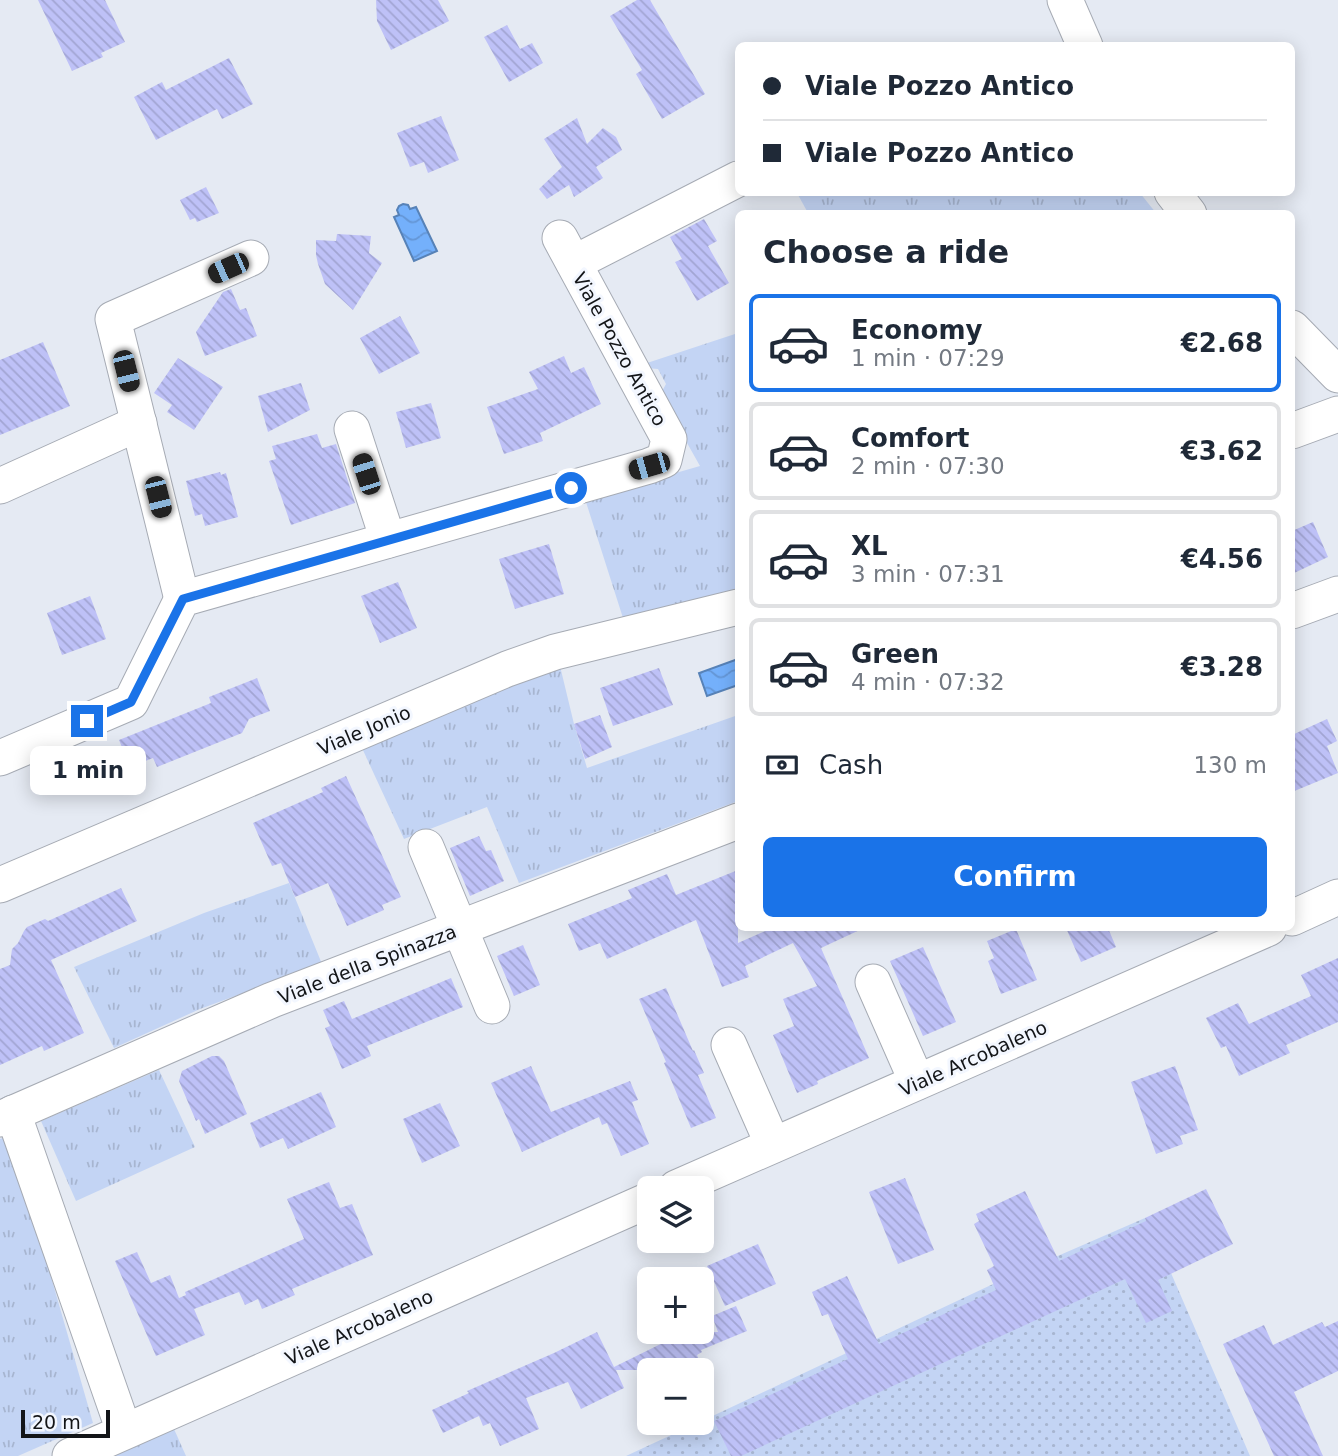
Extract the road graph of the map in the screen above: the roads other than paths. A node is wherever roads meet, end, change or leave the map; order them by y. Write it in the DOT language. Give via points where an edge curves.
graph roads {
  1 [pos="1065,0"];
  2 [pos="1083,42"];
  3 [pos="735,180"];
  4 [pos="1175,196"];
  5 [pos="1186,210"];
  6 [pos="251,257"];
  7 [pos="1295,331"];
  8 [pos="1338,375"];
  9 [pos="1338,414"];
  10 [pos="139,423"];
  11 [pos="352,429"];
  12 [pos="1295,429"];
  13 [pos="0,486"];
  14 [pos="388,540"];
  15 [pos="1338,594"];
  16 [pos="183,599"];
  17 [pos="735,608"];
  18 [pos="1295,610"];
  19 [pos="0,758"];
  20 [pos="735,822"];
  21 [pos="426,847"];
  22 [pos="0,885"];
  23 [pos="1338,897"];
  24 [pos="1295,917"];
  25 [pos="459,928"];
  26 [pos="1262,931"];
  27 [pos="873,982"];
  28 [pos="492,1006"];
  29 [pos="729,1045"];
  30 [pos="917,1082"];
  31 [pos="7,1116"];
  32 [pos="774,1145"];
  33 [pos="703,1176"];
  34 [pos="637,1205"];
  35 [pos="124,1431"];
  36 [pos="69,1456"];
  1 -- 2 [label="street"];
  3 -- 14 [label="street, Viale Pozzo Antico" via="567,251 669,439 664,460"];
  4 -- 5 [label="street"];
  6 -- 10 [label="street" via="113,319"];
  7 -- 8 [label="street"];
  9 -- 12 [label="street"];
  10 -- 13 [label="street"];
  10 -- 16 [label="street"];
  11 -- 14 [label="street"];
  14 -- 16 [label="street, Viale Pozzo Antico"];
  15 -- 18 [label="street"];
  16 -- 19 [label="street" via="131,702"];
  17 -- 22 [label="street, Viale Jonio" via="555,652 507,669"];
  20 -- 25 [label="street, Viale della Spinazza"];
  21 -- 25 [label="street"];
  23 -- 24 [label="street"];
  25 -- 28 [label="street"];
  25 -- 31 [label="street, Viale della Spinazza" via="272,1000"];
  26 -- 30 [label="street, Viale Arcobaleno"];
  27 -- 30 [label="street"];
  29 -- 32 [label="street"];
  30 -- 32 [label="street, Viale Arcobaleno"];
  31 -- 35 [label="street"];
  32 -- 33 [label="street, Viale Arcobaleno"];
  34 -- 35 [label="street, Viale Arcobaleno"];
  35 -- 36 [label="street, Viale Arcobaleno"];
}
